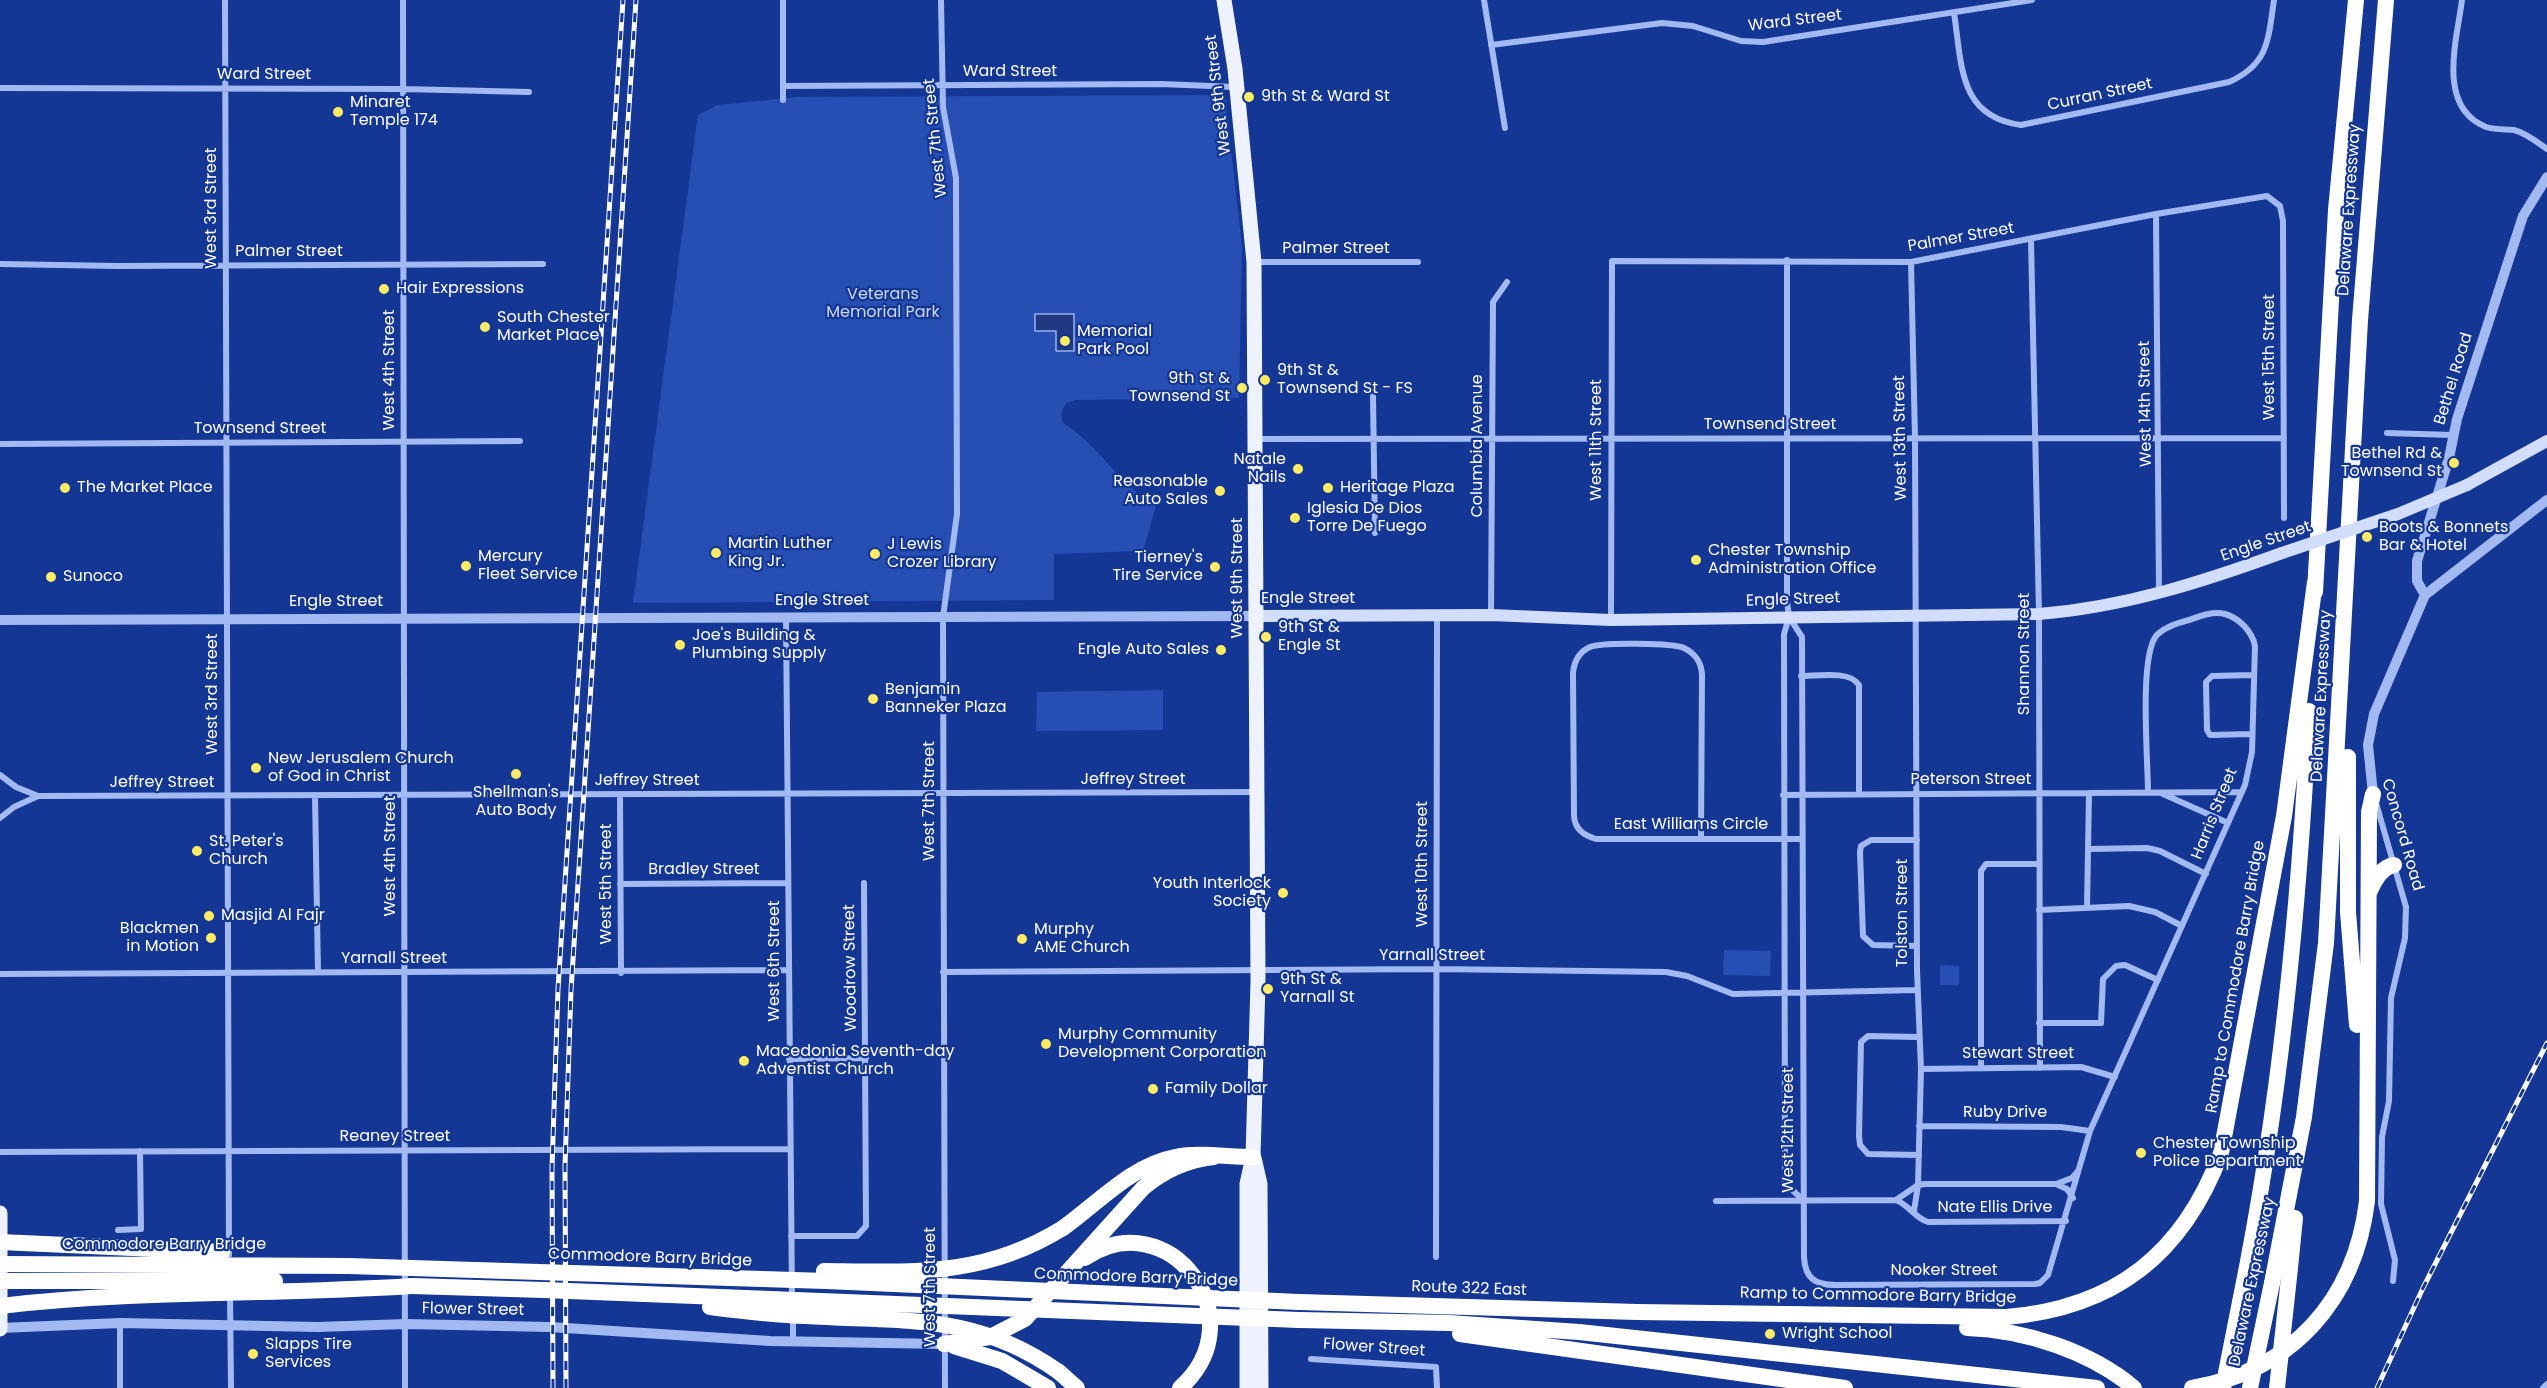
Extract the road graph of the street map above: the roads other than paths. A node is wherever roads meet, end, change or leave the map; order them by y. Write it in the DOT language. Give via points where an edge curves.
graph roads {
  1 [pos="225,0"];
  2 [pos="403,0"];
  3 [pos="783,0"];
  4 [pos="941,0"];
  5 [pos="1224,0"];
  6 [pos="1484,0"];
  7 [pos="2032,0"];
  8 [pos="2274,0"];
  9 [pos="2356,0"];
  10 [pos="2386,0"];
  11 [pos="2462,0"];
  12 [pos="1954,13"];
  13 [pos="1491,45"];
  14 [pos="783,86"];
  15 [pos="942,86"];
  16 [pos="1237,87"];
  17 [pos="0,88"];
  18 [pos="225,89"];
  19 [pos="403,89"];
  20 [pos="528,92"];
  21 [pos="783,100"];
  22 [pos="1505,128"];
  23 [pos="2547,149"];
  24 [pos="2547,177"];
  25 [pos="2273,199"];
  26 [pos="2156,214"];
  27 [pos="2031,240"];
  28 [pos="1787,260"];
  29 [pos="1612,261"];
  30 [pos="1254,262"];
  31 [pos="1418,262"];
  32 [pos="1911,262"];
  33 [pos="0,264"];
  34 [pos="543,264"];
  35 [pos="226,265"];
  36 [pos="404,266"];
  37 [pos="1507,282"];
  38 [pos="1373,396"];
  39 [pos="2387,433"];
  40 [pos="2453,435"];
  41 [pos="1491,438"];
  42 [pos="1610,438"];
  43 [pos="1788,438"];
  44 [pos="1915,438"];
  45 [pos="2034,438"];
  46 [pos="2160,438"];
  47 [pos="2284,438"];
  48 [pos="1256,439"];
  49 [pos="1375,439"];
  50 [pos="520,441"];
  51 [pos="2547,441"];
  52 [pos="226,442"];
  53 [pos="0,444"];
  54 [pos="404,444"];
  55 [pos="2351,496"];
  56 [pos="2547,500"];
  57 [pos="2284,518"];
  58 [pos="1375,533"];
  59 [pos="2315,582"];
  60 [pos="2159,595"];
  61 [pos="2425,596"];
  62 [pos="2039,614"];
  63 [pos="1437,615"];
  64 [pos="1491,615"];
  65 [pos="1915,615"];
  66 [pos="1256,616"];
  67 [pos="786,617"];
  68 [pos="943,617"];
  69 [pos="1789,617"];
  70 [pos="226,619"];
  71 [pos="404,619"];
  72 [pos="0,620"];
  73 [pos="1611,620"];
  74 [pos="2254,675"];
  75 [pos="1801,676"];
  76 [pos="2252,734"];
  77 [pos="0,776"];
  78 [pos="1257,792"];
  79 [pos="2148,792"];
  80 [pos="2242,792"];
  81 [pos="1916,793"];
  82 [pos="2089,793"];
  83 [pos="2159,793"];
  84 [pos="787,794"];
  85 [pos="943,794"];
  86 [pos="1859,794"];
  87 [pos="2039,794"];
  88 [pos="2373,794"];
  89 [pos="620,795"];
  90 [pos="1783,795"];
  91 [pos="1802,795"];
  92 [pos="38,796"];
  93 [pos="226,796"];
  94 [pos="315,796"];
  95 [pos="405,796"];
  96 [pos="0,818"];
  97 [pos="2228,823"];
  98 [pos="1701,838"];
  99 [pos="1783,838"];
  100 [pos="1802,838"];
  101 [pos="1917,840"];
  102 [pos="2088,849"];
  103 [pos="2039,864"];
  104 [pos="2394,866"];
  105 [pos="2206,874"];
  106 [pos="788,883"];
  107 [pos="864,883"];
  108 [pos="620,884"];
  109 [pos="2368,894"];
  110 [pos="2087,908"];
  111 [pos="2039,910"];
  112 [pos="2182,926"];
  113 [pos="1917,946"];
  114 [pos="1437,969"];
  115 [pos="788,970"];
  116 [pos="1258,970"];
  117 [pos="318,972"];
  118 [pos="405,972"];
  119 [pos="944,972"];
  120 [pos="621,973"];
  121 [pos="0,974"];
  122 [pos="226,975"];
  123 [pos="2158,980"];
  124 [pos="1917,990"];
  125 [pos="1803,992"];
  126 [pos="1784,993"];
  127 [pos="2039,1023"];
  128 [pos="1918,1037"];
  129 [pos="866,1058"];
  130 [pos="789,1059"];
  131 [pos="1921,1068"];
  132 [pos="1980,1068"];
  133 [pos="2040,1068"];
  134 [pos="2115,1077"];
  135 [pos="2304,1117"];
  136 [pos="2367,1122"];
  137 [pos="1919,1126"];
  138 [pos="2090,1131"];
  139 [pos="789,1149"];
  140 [pos="229,1150"];
  141 [pos="140,1151"];
  142 [pos="0,1152"];
  143 [pos="405,1152"];
  144 [pos="1919,1155"];
  145 [pos="1214,1157"];
  146 [pos="1253,1157"];
  147 [pos="2078,1171"];
  148 [pos="2056,1184"];
  149 [pos="1918,1185"];
  150 [pos="2073,1198"];
  151 [pos="1803,1200"];
  152 [pos="1896,1200"];
  153 [pos="1716,1201"];
  154 [pos="1914,1211"];
  155 [pos="0,1213"];
  156 [pos="2066,1221"];
  157 [pos="118,1230"];
  158 [pos="791,1236"];
  159 [pos="0,1242"];
  160 [pos="1436,1257"];
  161 [pos="0,1264"];
  162 [pos="1075,1265"];
  163 [pos="348,1266"];
  164 [pos="562,1274"];
  165 [pos="0,1281"];
  166 [pos="2393,1281"];
  167 [pos="412,1286"];
  168 [pos="544,1290"];
  169 [pos="1299,1302"];
  170 [pos="0,1306"];
  171 [pos="1637,1312"];
  172 [pos="120,1323"];
  173 [pos="232,1324"];
  174 [pos="406,1324"];
  175 [pos="1403,1324"];
  176 [pos="0,1328"];
  177 [pos="793,1341"];
  178 [pos="944,1344"];
  179 [pos="1311,1359"];
  180 [pos="1071,1383"];
  181 [pos="2547,1384"];
  182 [pos="120,1388"];
  183 [pos="231,1388"];
  184 [pos="405,1388"];
  185 [pos="945,1388"];
  186 [pos="1048,1388"];
  187 [pos="1180,1388"];
  188 [pos="1247,1388"];
  189 [pos="1261,1388"];
  190 [pos="1437,1388"];
  191 [pos="1845,1388"];
  192 [pos="2097,1388"];
  193 [pos="2134,1388"];
  194 [pos="2192,1388"];
  195 [pos="2223,1388"];
  196 [pos="2250,1388"];
  197 [pos="2277,1388"];
  198 [pos="2543,1388"];
  1 -- 18 [label="street, West 3rd Street"];
  2 -- 19 [label="street, West 4th Street"];
  3 -- 14 [label="street"];
  4 -- 15 [label="street, West 7th Street"];
  5 -- 16 [label="main road, West 9th Street"];
  6 -- 13 [label="street"];
  7 -- 12 [label="street, Ward Street"];
  8 -- 12 [label="street, Curran Street" via="2263,55 2249,73 2229,82 2021,125 2002,123 1973,100 1965,80"];
  9 -- 59 [label="highway, Delaware Expressway" via="2336,210"];
  10 -- 55 [label="highway, Delaware Expressway" via="2367,204"];
  11 -- 23 [label="street" via="2453,81 2456,96 2478,122 2494,129 2516,131"];
  12 -- 13 [label="street, Ward Street" via="1763,42 1741,41 1693,26 1662,23"];
  13 -- 22 [label="street"];
  14 -- 15 [label="street, Ward Street"];
  14 -- 21 [label="street"];
  15 -- 16 [label="street, Ward Street"];
  15 -- 68 [label="street, West 7th Street" via="956,178 957,478 956,535"];
  16 -- 30 [label="main road, West 9th Street"];
  17 -- 18 [label="street, Ward Street"];
  18 -- 19 [label="street, Ward Street"];
  18 -- 35 [label="street, West 3rd Street"];
  19 -- 20 [label="street, Ward Street"];
  19 -- 36 [label="street, West 4th Street"];
  24 -- 40 [label="street, Bethel Road" via="2523,216"];
  25 -- 26 [label="street, Palmer Street" via="2261,195"];
  25 -- 47 [label="street, West 15th Street" via="2280,206 2283,221"];
  26 -- 27 [label="street, Palmer Street"];
  26 -- 46 [label="street, West 14th Street"];
  27 -- 32 [label="street, Palmer Street"];
  27 -- 45 [label="street, Shannon Street"];
  28 -- 29 [label="street, Palmer Street"];
  28 -- 32 [label="street, Palmer Street"];
  28 -- 43 [label="street, West 12th Street"];
  29 -- 42 [label="street, West 11th Street"];
  30 -- 31 [label="street, Palmer Street"];
  30 -- 48 [label="main road, West 9th Street"];
  32 -- 44 [label="street, West 13th Street"];
  33 -- 35 [label="street, Palmer Street"];
  34 -- 36 [label="street, Palmer Street"];
  35 -- 36 [label="street, Palmer Street"];
  35 -- 52 [label="street, West 3rd Street"];
  36 -- 54 [label="street, West 4th Street"];
  37 -- 41 [label="street, Columbia Avenue" via="1493,302"];
  38 -- 49 [label="street"];
  39 -- 40 [label="street"];
  40 -- 61 [label="street, Bethel Road" via="2416,561 2417,581"];
  41 -- 42 [label="street, Townsend Street"];
  41 -- 49 [label="street, Townsend Street"];
  41 -- 64 [label="street, Columbia Avenue"];
  42 -- 43 [label="street, Townsend Street"];
  42 -- 73 [label="street, West 11th Street"];
  43 -- 44 [label="street, Townsend Street"];
  43 -- 69 [label="street, West 12th Street"];
  44 -- 45 [label="street, Townsend Street"];
  44 -- 65 [label="street, West 13th Street"];
  45 -- 46 [label="street, Townsend Street"];
  45 -- 62 [label="street, Shannon Street"];
  46 -- 47 [label="street, Townsend Street"];
  46 -- 60 [label="street, West 14th Street"];
  47 -- 57 [label="street, West 15th Street"];
  48 -- 49 [label="street, Townsend Street"];
  48 -- 66 [label="main road, West 9th Street"];
  49 -- 58 [label="street"];
  50 -- 54 [label="street, Townsend Street"];
  51 -- 60 [label="main road, Engle Street, bridge" via="2468,484 2398,514"];
  52 -- 53 [label="street, Townsend Street"];
  52 -- 54 [label="street, Townsend Street"];
  52 -- 70 [label="street, West 3rd Street"];
  54 -- 71 [label="street, West 4th Street"];
  55 -- 135 [label="highway, Delaware Expressway" via="2326,943"];
  55 -- 136 [label="highway" via="2354,617 2348,742 2349,912"];
  56 -- 61 [label="street, Concord Road"];
  59 -- 171 [label="highway, Ramp to Commodore Barry Bridge" via="2284,816 2231,1108 2209,1184 2175,1237 2141,1271 2101,1295 2031,1315 1951,1318 1796,1312"];
  59 -- 195 [label="highway, Delaware Expressway, bridge" via="2292,957 2263,1176"];
  60 -- 62 [label="main road, Engle Street"];
  61 -- 88 [label="street, Concord Road" via="2370,726 2368,756"];
  62 -- 65 [label="main road, Engle Street"];
  62 -- 87 [label="street, Shannon Street"];
  63 -- 64 [label="main road, Engle Street"];
  63 -- 66 [label="main road, Engle Street"];
  63 -- 114 [label="street, West 10th Street"];
  64 -- 73 [label="main road, Engle Street"];
  65 -- 69 [label="main road, Engle Street"];
  65 -- 81 [label="street, Tolston Street"];
  66 -- 68 [label="street, Engle Street"];
  66 -- 78 [label="main road, West 9th Street"];
  67 -- 68 [label="street, Engle Street"];
  67 -- 71 [label="street, Engle Street"];
  67 -- 84 [label="street, West 6th Street"];
  68 -- 85 [label="street, West 7th Street"];
  69 -- 73 [label="main road, Engle Street"];
  69 -- 75 [label="street, West 12th Street" via="1802,637"];
  69 -- 90 [label="street, West 12th Street" via="1784,634"];
  70 -- 71 [label="street, Engle Street"];
  70 -- 72 [label="street, Engle Street"];
  70 -- 93 [label="street, West 3rd Street"];
  71 -- 95 [label="street, West 4th Street"];
  74 -- 76 [label="street, Harris Street"];
  74 -- 76 [label="street" via="2212,676 2206,682 2210,735"];
  74 -- 79 [label="street, Harris Street" via="2254,640 2229,615 2203,615 2175,624 2157,636 2148,664"];
  75 -- 86 [label="street" via="1847,677 1859,685"];
  75 -- 91 [label="street, West 12th Street"];
  76 -- 80 [label="street, Harris Street" via="2252,752"];
  77 -- 92 [label="street"];
  78 -- 85 [label="street, Jeffrey Street"];
  78 -- 116 [label="main road, West 9th Street"];
  79 -- 82 [label="street, Peterson Street"];
  79 -- 83 [label="street, Peterson Street"];
  80 -- 83 [label="street, Peterson Street"];
  80 -- 97 [label="street, Harris Street"];
  81 -- 86 [label="street, Peterson Street"];
  81 -- 87 [label="street, Peterson Street"];
  81 -- 101 [label="street, Tolston Street"];
  82 -- 87 [label="street, Peterson Street"];
  82 -- 102 [label="street"];
  83 -- 97 [label="street, Peterson Street"];
  84 -- 85 [label="street, Jeffrey Street"];
  84 -- 89 [label="street, Jeffrey Street"];
  84 -- 106 [label="street, West 6th Street"];
  85 -- 119 [label="street, West 7th Street"];
  86 -- 91 [label="street, Peterson Street"];
  87 -- 103 [label="street, Shannon Street"];
  88 -- 104 [label="street, Concord Road"];
  88 -- 109 [label="highway" via="2369,812"];
  89 -- 95 [label="street, Jeffrey Street"];
  89 -- 108 [label="street, West 5th Street"];
  90 -- 91 [label="street, Peterson Street"];
  90 -- 99 [label="street, West 12th Street"];
  91 -- 100 [label="street, West 12th Street"];
  92 -- 93 [label="street, Jeffrey Street"];
  92 -- 96 [label="street"];
  93 -- 94 [label="street, Jeffrey Street"];
  93 -- 122 [label="street, West 3rd Street"];
  94 -- 95 [label="street, Jeffrey Street"];
  94 -- 117 [label="street"];
  95 -- 118 [label="street, West 4th Street"];
  97 -- 105 [label="street, Harris Street"];
  98 -- 98 [label="street, East Williams Circle" via="1699,662 1678,646 1597,645 1581,654 1574,664 1576,825 1582,833 1596,839"];
  98 -- 99 [label="street, East Williams Circle"];
  99 -- 100 [label="street, East Williams Circle"];
  99 -- 126 [label="street, West 12th Street"];
  100 -- 125 [label="street, West 12th Street"];
  101 -- 113 [label="street, Tolston Street"];
  101 -- 113 [label="street" via="1871,840 1861,846 1860,852 1863,936 1873,945"];
  102 -- 105 [label="street" via="2154,850"];
  102 -- 110 [label="street"];
  103 -- 111 [label="street, Shannon Street"];
  103 -- 132 [label="street" via="1986,864 1981,871"];
  104 -- 109 [label="highway" via="2388,866 2377,877"];
  104 -- 166 [label="street, Concord Road" via="2403,892 2406,923 2391,998 2381,1204 2394,1260"];
  105 -- 112 [label="street, Harris Street"];
  106 -- 108 [label="street, Bradley Street"];
  106 -- 115 [label="street, West 6th Street"];
  107 -- 129 [label="street, Woodrow Street"];
  108 -- 120 [label="street, West 5th Street"];
  109 -- 136 [label="highway"];
  110 -- 111 [label="street"];
  110 -- 112 [label="street" via="2140,908"];
  111 -- 127 [label="street, Shannon Street"];
  112 -- 123 [label="street, Harris Street"];
  113 -- 124 [label="street, Tolston Street"];
  114 -- 116 [label="street, Yarnall Street"];
  114 -- 126 [label="street, Yarnall Street" via="1666,972 1733,994"];
  114 -- 160 [label="street, West 10th Street"];
  115 -- 120 [label="street, Yarnall Street"];
  115 -- 130 [label="street, West 6th Street"];
  116 -- 119 [label="street, Yarnall Street"];
  116 -- 146 [label="main road, West 9th Street"];
  117 -- 118 [label="street, Yarnall Street"];
  117 -- 122 [label="street, Yarnall Street"];
  118 -- 120 [label="street, Yarnall Street"];
  118 -- 143 [label="street, West 4th Street"];
  119 -- 178 [label="street, West 7th Street"];
  121 -- 122 [label="street, Yarnall Street"];
  122 -- 140 [label="street, West 3rd Street"];
  123 -- 127 [label="street" via="2122,964 2110,969 2103,979 2102,1020 2098,1024"];
  123 -- 134 [label="street, Harris Street"];
  124 -- 125 [label="street, Yarnall Street"];
  124 -- 128 [label="street, Tolston Street"];
  125 -- 126 [label="street, Yarnall Street"];
  125 -- 151 [label="street, West 12th Street"];
  126 -- 151 [label="street, West 12th Street" via="1785,1180"];
  127 -- 133 [label="street, Shannon Street"];
  128 -- 131 [label="street, Tolston Street"];
  128 -- 144 [label="street" via="1868,1036 1861,1042 1858,1136 1868,1154"];
  129 -- 130 [label="street"];
  129 -- 158 [label="street, Woodrow Street" via="866,1226 857,1236"];
  130 -- 139 [label="street, West 6th Street"];
  131 -- 132 [label="street, Stewart Street"];
  131 -- 137 [label="street, Tolston Street"];
  132 -- 133 [label="street, Stewart Street"];
  133 -- 134 [label="street, Stewart Street" via="2081,1067"];
  134 -- 138 [label="street, Harris Street"];
  135 -- 196 [label="highway, Delaware Expressway, bridge"];
  135 -- 197 [label="highway, bridge"];
  136 -- 194 [label="highway" via="2365,1223 2351,1267 2329,1308 2296,1342 2267,1363 2211,1385"];
  137 -- 138 [label="street, Ruby Drive" via="2061,1127"];
  137 -- 144 [label="street, Tolston Street"];
  138 -- 147 [label="street, Harris Street"];
  139 -- 143 [label="street, Reaney Street"];
  139 -- 158 [label="street, West 6th Street"];
  140 -- 141 [label="street, Reaney Street"];
  140 -- 143 [label="street, Reaney Street"];
  140 -- 173 [label="street, West 3rd Street"];
  141 -- 142 [label="street, Reaney Street"];
  141 -- 157 [label="street" via="141,1229"];
  143 -- 174 [label="street, West 4th Street"];
  144 -- 149 [label="street, Tolston Street"];
  145 -- 146 [label="highway"];
  145 -- 162 [label="highway" via="1181,1164 1152,1180"];
  145 -- 164 [label="highway, bridge" via="1175,1157 1146,1167 1034,1245 1003,1258 934,1272"];
  146 -- 188 [label="main road, West 9th Street" via="1246,1184"];
  146 -- 189 [label="main road, West 9th Street" via="1260,1184"];
  147 -- 148 [label="street, Nate Ellis Drive"];
  147 -- 150 [label="street, Nooker Street"];
  148 -- 149 [label="street"];
  148 -- 150 [label="street, Nate Ellis Drive" via="2067,1189"];
  149 -- 152 [label="street"];
  149 -- 154 [label="street, Tolston Street"];
  150 -- 156 [label="street, Nooker Street"];
  151 -- 152 [label="street"];
  151 -- 153 [label="street"];
  151 -- 156 [label="street, Nooker Street" via="1804,1268 1810,1278 1824,1285 2040,1283 2048,1275"];
  152 -- 154 [label="street, Nate Ellis Drive"];
  154 -- 156 [label="street, Nate Ellis Drive" via="1923,1220 1935,1222"];
  155 -- 176 [label="main road"];
  158 -- 177 [label="street, West 6th Street"];
  159 -- 163 [label="highway, bridge" via="262,1254"];
  161 -- 163 [label="highway, Commodore Barry Bridge, bridge"];
  162 -- 178 [label="highway" via="1033,1313 1009,1330"];
  162 -- 187 [label="highway" via="1109,1247 1140,1244 1170,1254 1194,1275 1208,1303 1210,1334 1200,1364"];
  163 -- 164 [label="highway, Commodore Barry Bridge, bridge"];
  164 -- 169 [label="highway, Commodore Barry Bridge, bridge" via="826,1281"];
  165 -- 167 [label="highway, bridge" via="259,1281"];
  167 -- 168 [label="highway"];
  167 -- 170 [label="highway, bridge" via="321,1292 138,1293"];
  168 -- 175 [label="highway, bridge"];
  168 -- 180 [label="highway, bridge" via="779,1314 944,1323 1003,1341"];
  169 -- 171 [label="highway, Route 322 East"];
  171 -- 193 [label="highway" via="1988,1329 2069,1351 2103,1366"];
  172 -- 173 [label="street, Flower Street"];
  172 -- 176 [label="street, Flower Street"];
  172 -- 182 [label="street"];
  173 -- 174 [label="street, Flower Street"];
  173 -- 183 [label="street, West 3rd Street"];
  174 -- 177 [label="street, Flower Street" via="550,1327"];
  174 -- 184 [label="street, West 4th Street"];
  175 -- 191 [label="highway"];
  175 -- 192 [label="highway" via="1449,1323 1579,1332"];
  177 -- 178 [label="street, Flower Street"];
  178 -- 185 [label="street, West 7th Street"];
  178 -- 186 [label="highway" via="1002,1361"];
  179 -- 190 [label="street, Flower Street" via="1436,1368"];
  181 -- 198 [label="street"];
}
